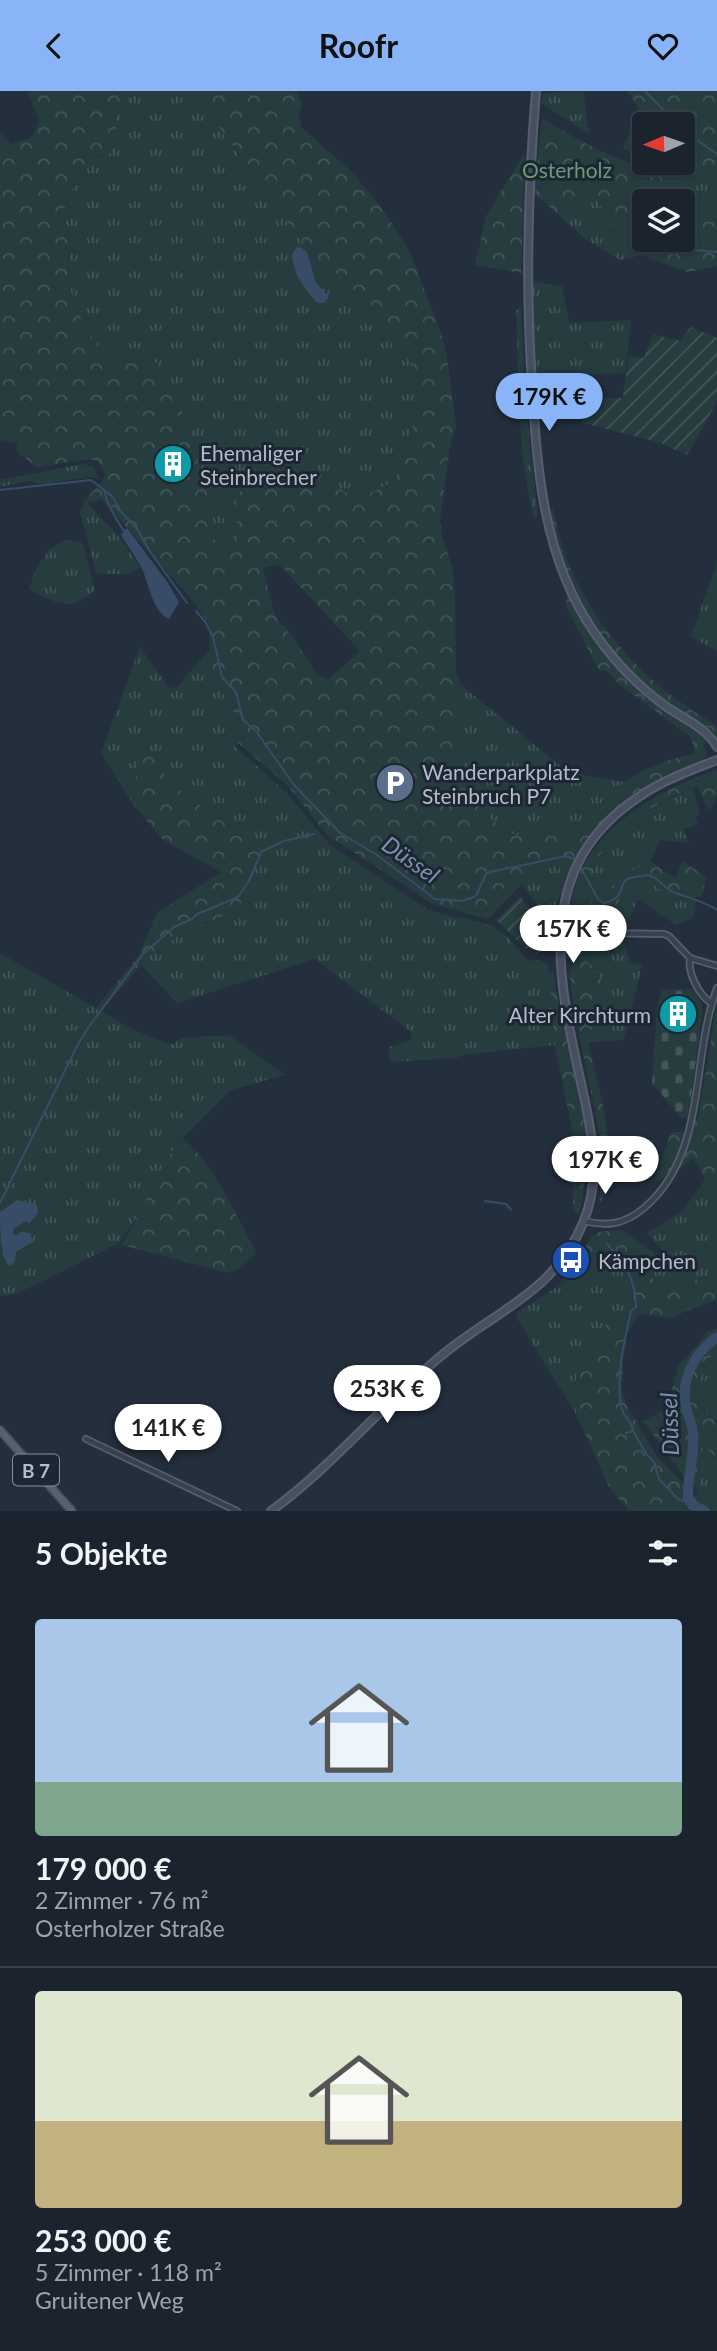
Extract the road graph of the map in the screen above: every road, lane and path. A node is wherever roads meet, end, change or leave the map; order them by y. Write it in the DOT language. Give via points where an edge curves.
graph roads {
  1 [pos="536,91"];
  2 [pos="717,747"];
  3 [pos="717,760"];
  4 [pos="603,933"];
  5 [pos="690,958"];
  6 [pos="717,966"];
  7 [pos="717,988"];
  8 [pos="711,1003"];
  9 [pos="584,1221"];
  10 [pos="0,1430"];
  11 [pos="86,1439"];
  12 [pos="72,1511"];
  13 [pos="237,1511"];
  14 [pos="271,1511"];
  1 -- 2 [label="main road" via="528,249 529,347 539,474 552,544 569,588 608,651 647,692 708,735"];
  3 -- 9 [label="main road" via="631,802 598,833 571,880 560,918 564,1003 594,1152 593,1184"];
  4 -- 5 [label="street" via="664,934"];
  5 -- 6 [label="street"];
  5 -- 8 [label="street" via="695,981"];
  7 -- 8 [label="street"];
  8 -- 9 [label="street" via="692,1119 677,1167 635,1216 615,1224"];
  9 -- 14 [label="main road" via="566,1255 538,1287 454,1344 310,1481"];
  10 -- 12 [label="main road, B 7"];
  11 -- 13 [label="street"];
}
